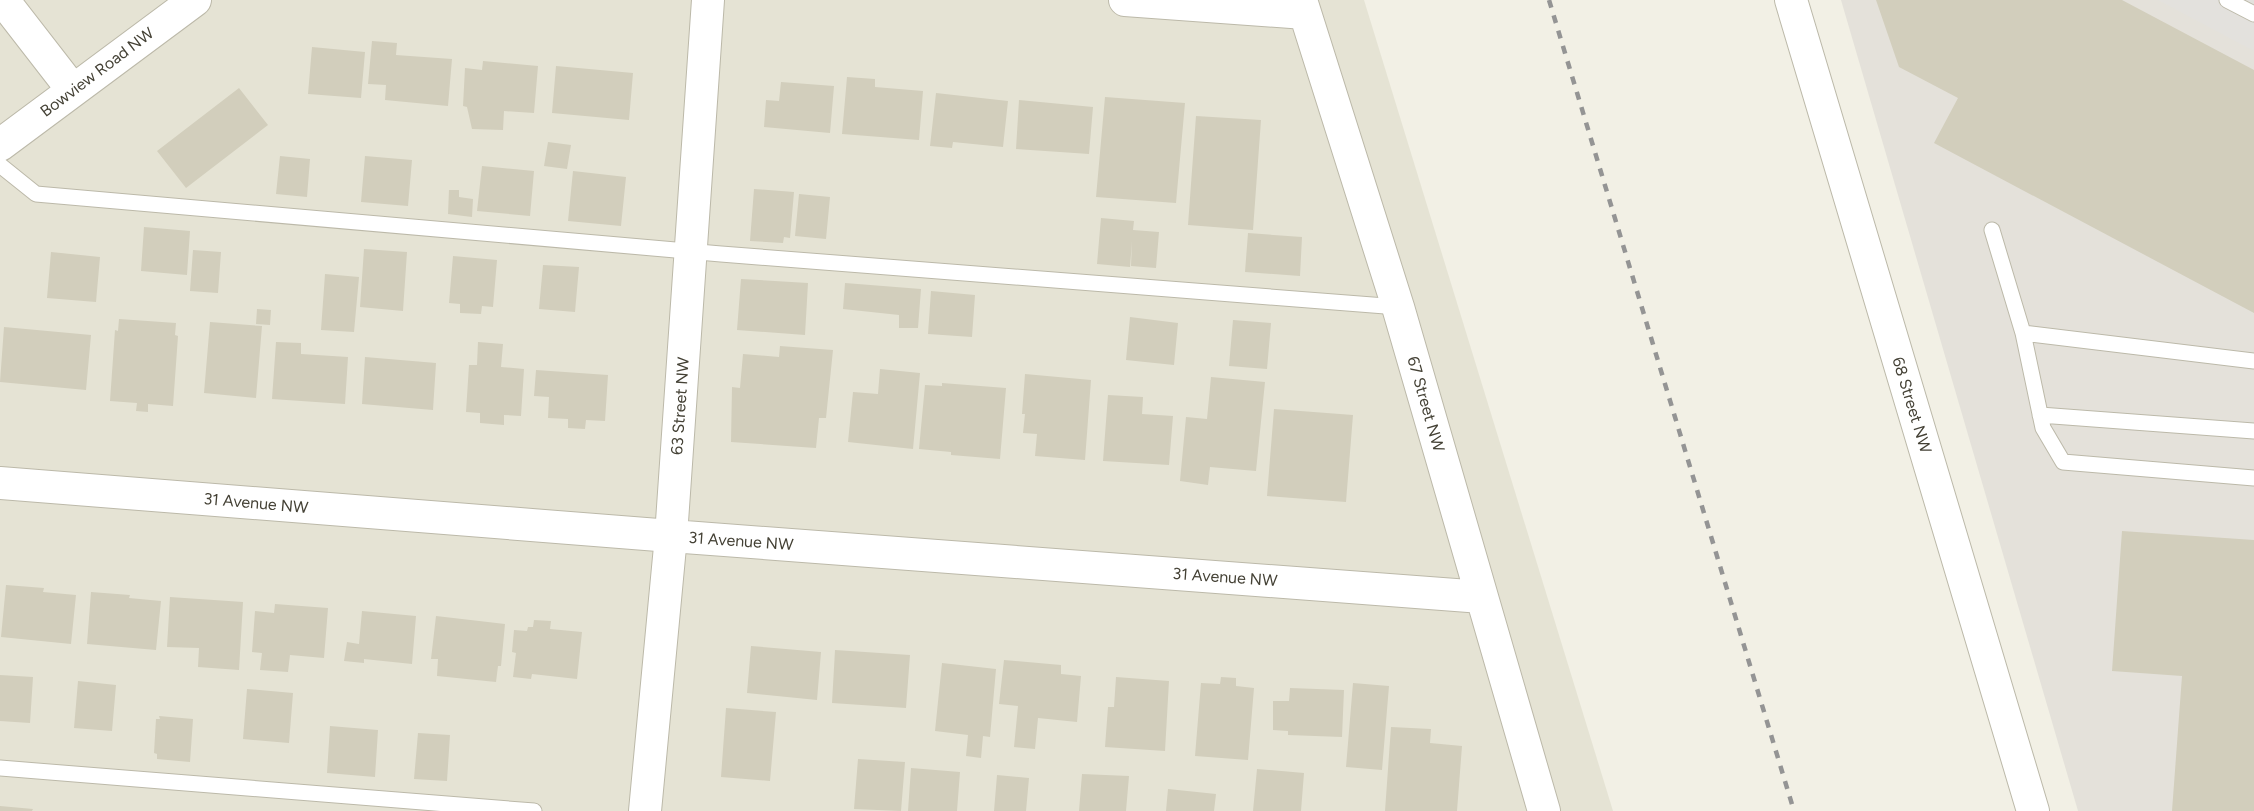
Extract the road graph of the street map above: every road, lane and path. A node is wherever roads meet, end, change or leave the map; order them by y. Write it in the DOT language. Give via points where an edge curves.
graph roads {
  1 [pos="3,0"];
  2 [pos="195,0"];
  3 [pos="708,0"];
  4 [pos="1125,0"];
  5 [pos="1791,0"];
  6 [pos="2227,0"];
  7 [pos="1303,7"];
  8 [pos="2254,14"];
  9 [pos="72,89"];
  10 [pos="0,145"];
  11 [pos="0,165"];
  12 [pos="1992,230"];
  13 [pos="692,251"];
  14 [pos="1398,308"];
  15 [pos="2023,333"];
  16 [pos="2254,361"];
  17 [pos="2040,415"];
  18 [pos="2254,431"];
  19 [pos="2254,478"];
  20 [pos="0,483"];
  21 [pos="671,536"];
  22 [pos="1482,597"];
  23 [pos="0,768"];
  24 [pos="534,811"];
  25 [pos="645,811"];
  26 [pos="1544,811"];
  27 [pos="2033,811"];
  1 -- 9 [label="street"];
  2 -- 9 [label="street, Bowview Road NW"];
  3 -- 13 [label="street, 63 Street NW"];
  4 -- 7 [label="street"];
  5 -- 27 [label="street, 68 Street NW"];
  6 -- 8 [label="lane"];
  7 -- 14 [label="street, 67 Street NW"];
  9 -- 10 [label="street, Bowview Road NW"];
  11 -- 13 [label="lane" via="36,194"];
  12 -- 15 [label="lane"];
  13 -- 14 [label="lane"];
  13 -- 21 [label="street, 63 Street NW"];
  14 -- 22 [label="street, 67 Street NW"];
  15 -- 16 [label="lane"];
  15 -- 17 [label="lane"];
  17 -- 18 [label="lane"];
  17 -- 19 [label="lane" via="2043,428 2063,462"];
  20 -- 21 [label="street, 31 Avenue NW"];
  21 -- 22 [label="street, 31 Avenue NW"];
  21 -- 25 [label="street, 63 Street NW"];
  22 -- 26 [label="street, 67 Street NW"];
  23 -- 24 [label="lane"];
}
